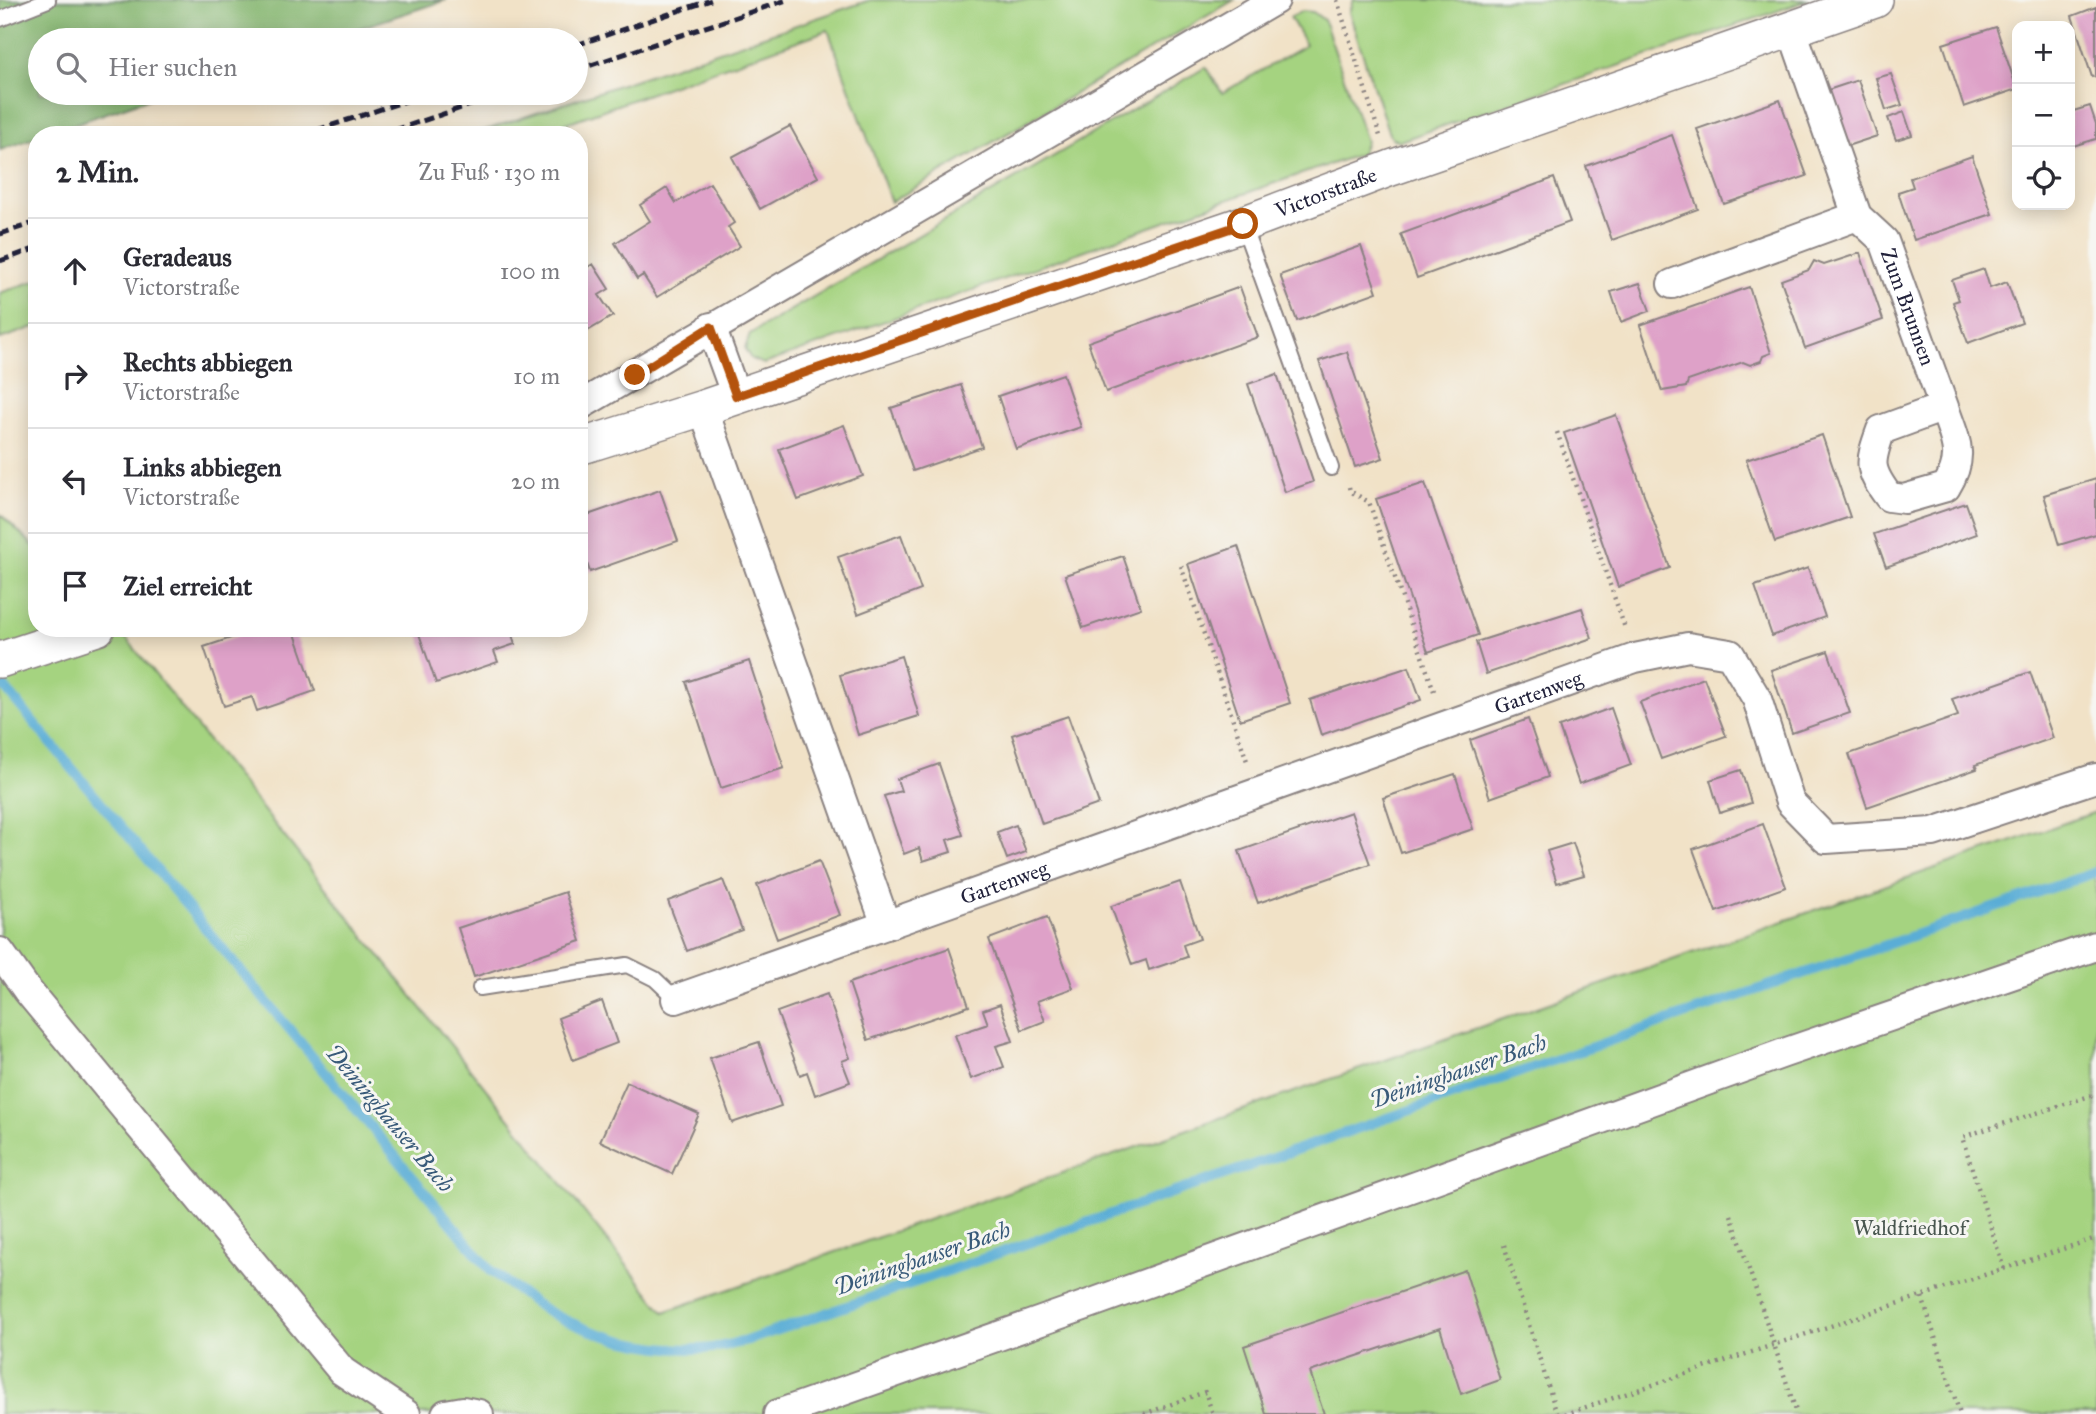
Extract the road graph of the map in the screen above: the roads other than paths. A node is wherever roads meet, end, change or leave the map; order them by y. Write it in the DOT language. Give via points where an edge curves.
graph roads {
  1 [pos="48,0"];
  2 [pos="1275,0"];
  3 [pos="1875,0"];
  4 [pos="0,19"];
  5 [pos="1792,30"];
  6 [pos="1857,216"];
  7 [pos="1243,224"];
  8 [pos="1672,284"];
  9 [pos="711,327"];
  10 [pos="736,396"];
  11 [pos="588,401"];
  12 [pos="1944,407"];
  13 [pos="703,408"];
  14 [pos="588,444"];
  15 [pos="1331,468"];
  16 [pos="70,637"];
  17 [pos="0,660"];
  18 [pos="2096,778"];
  19 [pos="886,925"];
  20 [pos="2096,946"];
  21 [pos="0,953"];
  22 [pos="480,988"];
  23 [pos="676,999"];
  24 [pos="406,1414"];
  25 [pos="446,1414"];
  26 [pos="478,1414"];
  27 [pos="778,1414"];
  1 -- 4 [label="lane"];
  2 -- 9 [label="street"];
  3 -- 5 [label="street, Victorstraße"];
  5 -- 6 [label="street, Zum Brunnen"];
  5 -- 7 [label="street, Victorstraße"];
  6 -- 8 [label="street"];
  6 -- 12 [label="street, Zum Brunnen" via="1884,241"];
  7 -- 10 [label="street, Victorstraße"];
  7 -- 15 [label="lane"];
  9 -- 10 [label="street"];
  9 -- 11 [label="street"];
  10 -- 13 [label="street, Victorstraße"];
  13 -- 14 [label="street, Victorstraße"];
  13 -- 19 [label="street"];
  16 -- 17 [label="street"];
  18 -- 19 [label="street, Gartenweg" via="1933,832 1826,839 1790,802 1757,699 1730,654 1688,647 1635,658"];
  19 -- 23 [label="street, Gartenweg"];
  20 -- 27 [label="street" via="1784,1053"];
  21 -- 24 [label="street" via="342,1371"];
  22 -- 23 [label="lane" via="627,965 655,979"];
  25 -- 26 [label="street"];
}
